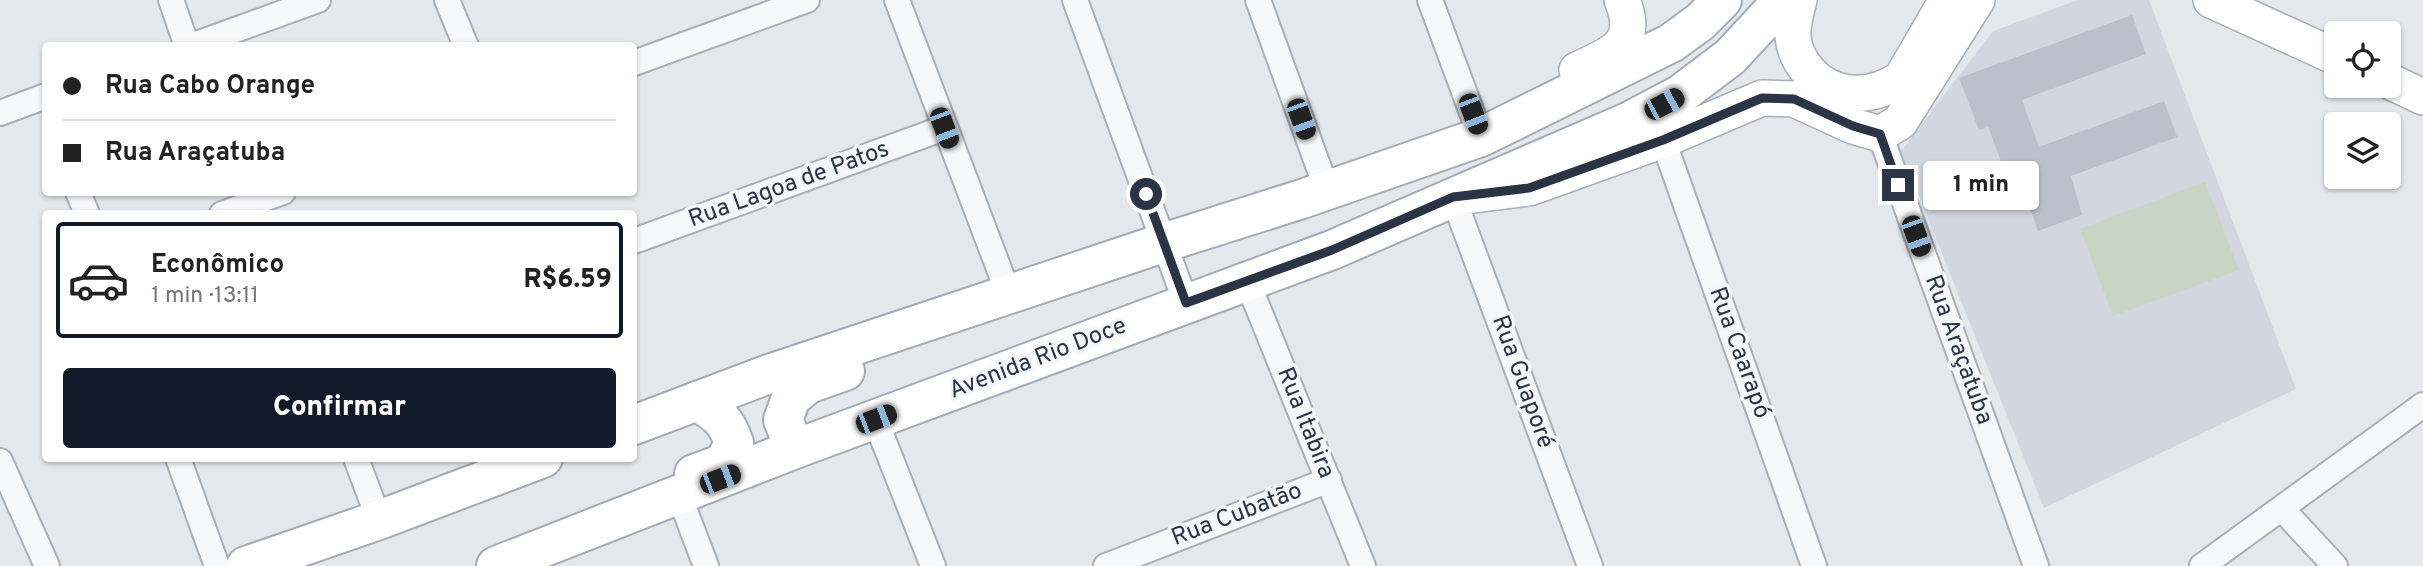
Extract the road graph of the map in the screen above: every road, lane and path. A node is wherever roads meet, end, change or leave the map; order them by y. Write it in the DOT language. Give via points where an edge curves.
graph roads {
  1 [pos="171,0"];
  2 [pos="318,0"];
  3 [pos="447,0"];
  4 [pos="807,0"];
  5 [pos="897,0"];
  6 [pos="1075,0"];
  7 [pos="1258,0"];
  8 [pos="1430,0"];
  9 [pos="1722,0"];
  10 [pos="1783,0"];
  11 [pos="1799,0"];
  12 [pos="1947,0"];
  13 [pos="1977,0"];
  14 [pos="2211,0"];
  15 [pos="1625,7"];
  16 [pos="187,42"];
  17 [pos="200,42"];
  18 [pos="464,42"];
  19 [pos="2324,52"];
  20 [pos="637,62"];
  21 [pos="2401,87"];
  22 [pos="2423,97"];
  23 [pos="42,103"];
  24 [pos="0,113"];
  25 [pos="944,128"];
  26 [pos="1492,131"];
  27 [pos="1880,134"];
  28 [pos="1663,140"];
  29 [pos="1328,190"];
  30 [pos="1453,197"];
  31 [pos="271,202"];
  32 [pos="238,210"];
  33 [pos="637,240"];
  34 [pos="1163,243"];
  35 [pos="1247,281"];
  36 [pos="1009,295"];
  37 [pos="1186,303"];
  38 [pos="971,307"];
  39 [pos="697,401"];
  40 [pos="2421,411"];
  41 [pos="876,419"];
  42 [pos="637,424"];
  43 [pos="795,449"];
  44 [pos="179,462"];
  45 [pos="357,462"];
  46 [pos="532,462"];
  47 [pos="1,466"];
  48 [pos="1329,480"];
  49 [pos="679,495"];
  50 [pos="2282,509"];
  51 [pos="379,520"];
  52 [pos="503,563"];
  53 [pos="47,566"];
  54 [pos="217,566"];
  55 [pos="246,566"];
  56 [pos="706,566"];
  57 [pos="933,566"];
  58 [pos="1106,566"];
  59 [pos="1363,566"];
  60 [pos="1590,566"];
  61 [pos="1814,566"];
  62 [pos="2036,566"];
  63 [pos="2203,566"];
  64 [pos="2335,566"];
  1 -- 16 [label="street"];
  2 -- 17 [label="street"];
  3 -- 18 [label="street"];
  4 -- 20 [label="street"];
  5 -- 25 [label="street"];
  6 -- 34 [label="street"];
  7 -- 29 [label="street"];
  8 -- 26 [label="street"];
  9 -- 26 [label="main road" via="1671,43"];
  10 -- 30 [label="main road, Avenida Rio Doce" via="1730,57 1681,94 1629,122"];
  11 -- 12 [label="main road" via="1793,37 1802,63 1821,83 1862,94 1901,79"];
  13 -- 27 [label="main road" via="1900,122"];
  14 -- 19 [label="main road"];
  15 -- 26 [label="main road" via="1626,37 1613,53 1529,94"];
  21 -- 22 [label="main road"];
  23 -- 24 [label="street"];
  25 -- 33 [label="street, Rua Lagoa de Patos"];
  25 -- 36 [label="street"];
  26 -- 29 [label="main road"];
  27 -- 28 [label="main road" via="1794,99 1778,97 1762,98"];
  27 -- 62 [label="street, Rua Araçatuba"];
  28 -- 30 [label="main road" via="1529,188"];
  28 -- 61 [label="street, Rua Caarapó"];
  29 -- 34 [label="main road"];
  30 -- 35 [label="main road, Avenida Rio Doce"];
  30 -- 60 [label="street, Rua Guaporé"];
  31 -- 32 [label="street"];
  34 -- 36 [label="main road"];
  34 -- 37 [label="street"];
  35 -- 37 [label="main road, Avenida Rio Doce"];
  35 -- 48 [label="street, Rua Itabira"];
  36 -- 38 [label="main road"];
  37 -- 41 [label="main road, Avenida Rio Doce"];
  38 -- 39 [label="main road"];
  38 -- 43 [label="main road" via="950,334 808,384 791,398 783,420"];
  39 -- 42 [label="main road"];
  39 -- 52 [label="main road" via="728,425 734,443 724,463 541,535"];
  40 -- 50 [label="street"];
  41 -- 43 [label="main road, Avenida Rio Doce"];
  41 -- 57 [label="street"];
  43 -- 49 [label="main road, Avenida Rio Doce"];
  44 -- 54 [label="street"];
  45 -- 51 [label="street"];
  46 -- 51 [label="main road"];
  47 -- 53 [label="street"];
  48 -- 58 [label="street, Rua Cubatão"];
  48 -- 59 [label="street, Rua Itabira"];
  49 -- 52 [label="main road, Avenida Rio Doce"];
  49 -- 56 [label="street"];
  50 -- 63 [label="street"];
  50 -- 64 [label="street"];
  51 -- 55 [label="main road"];
}
